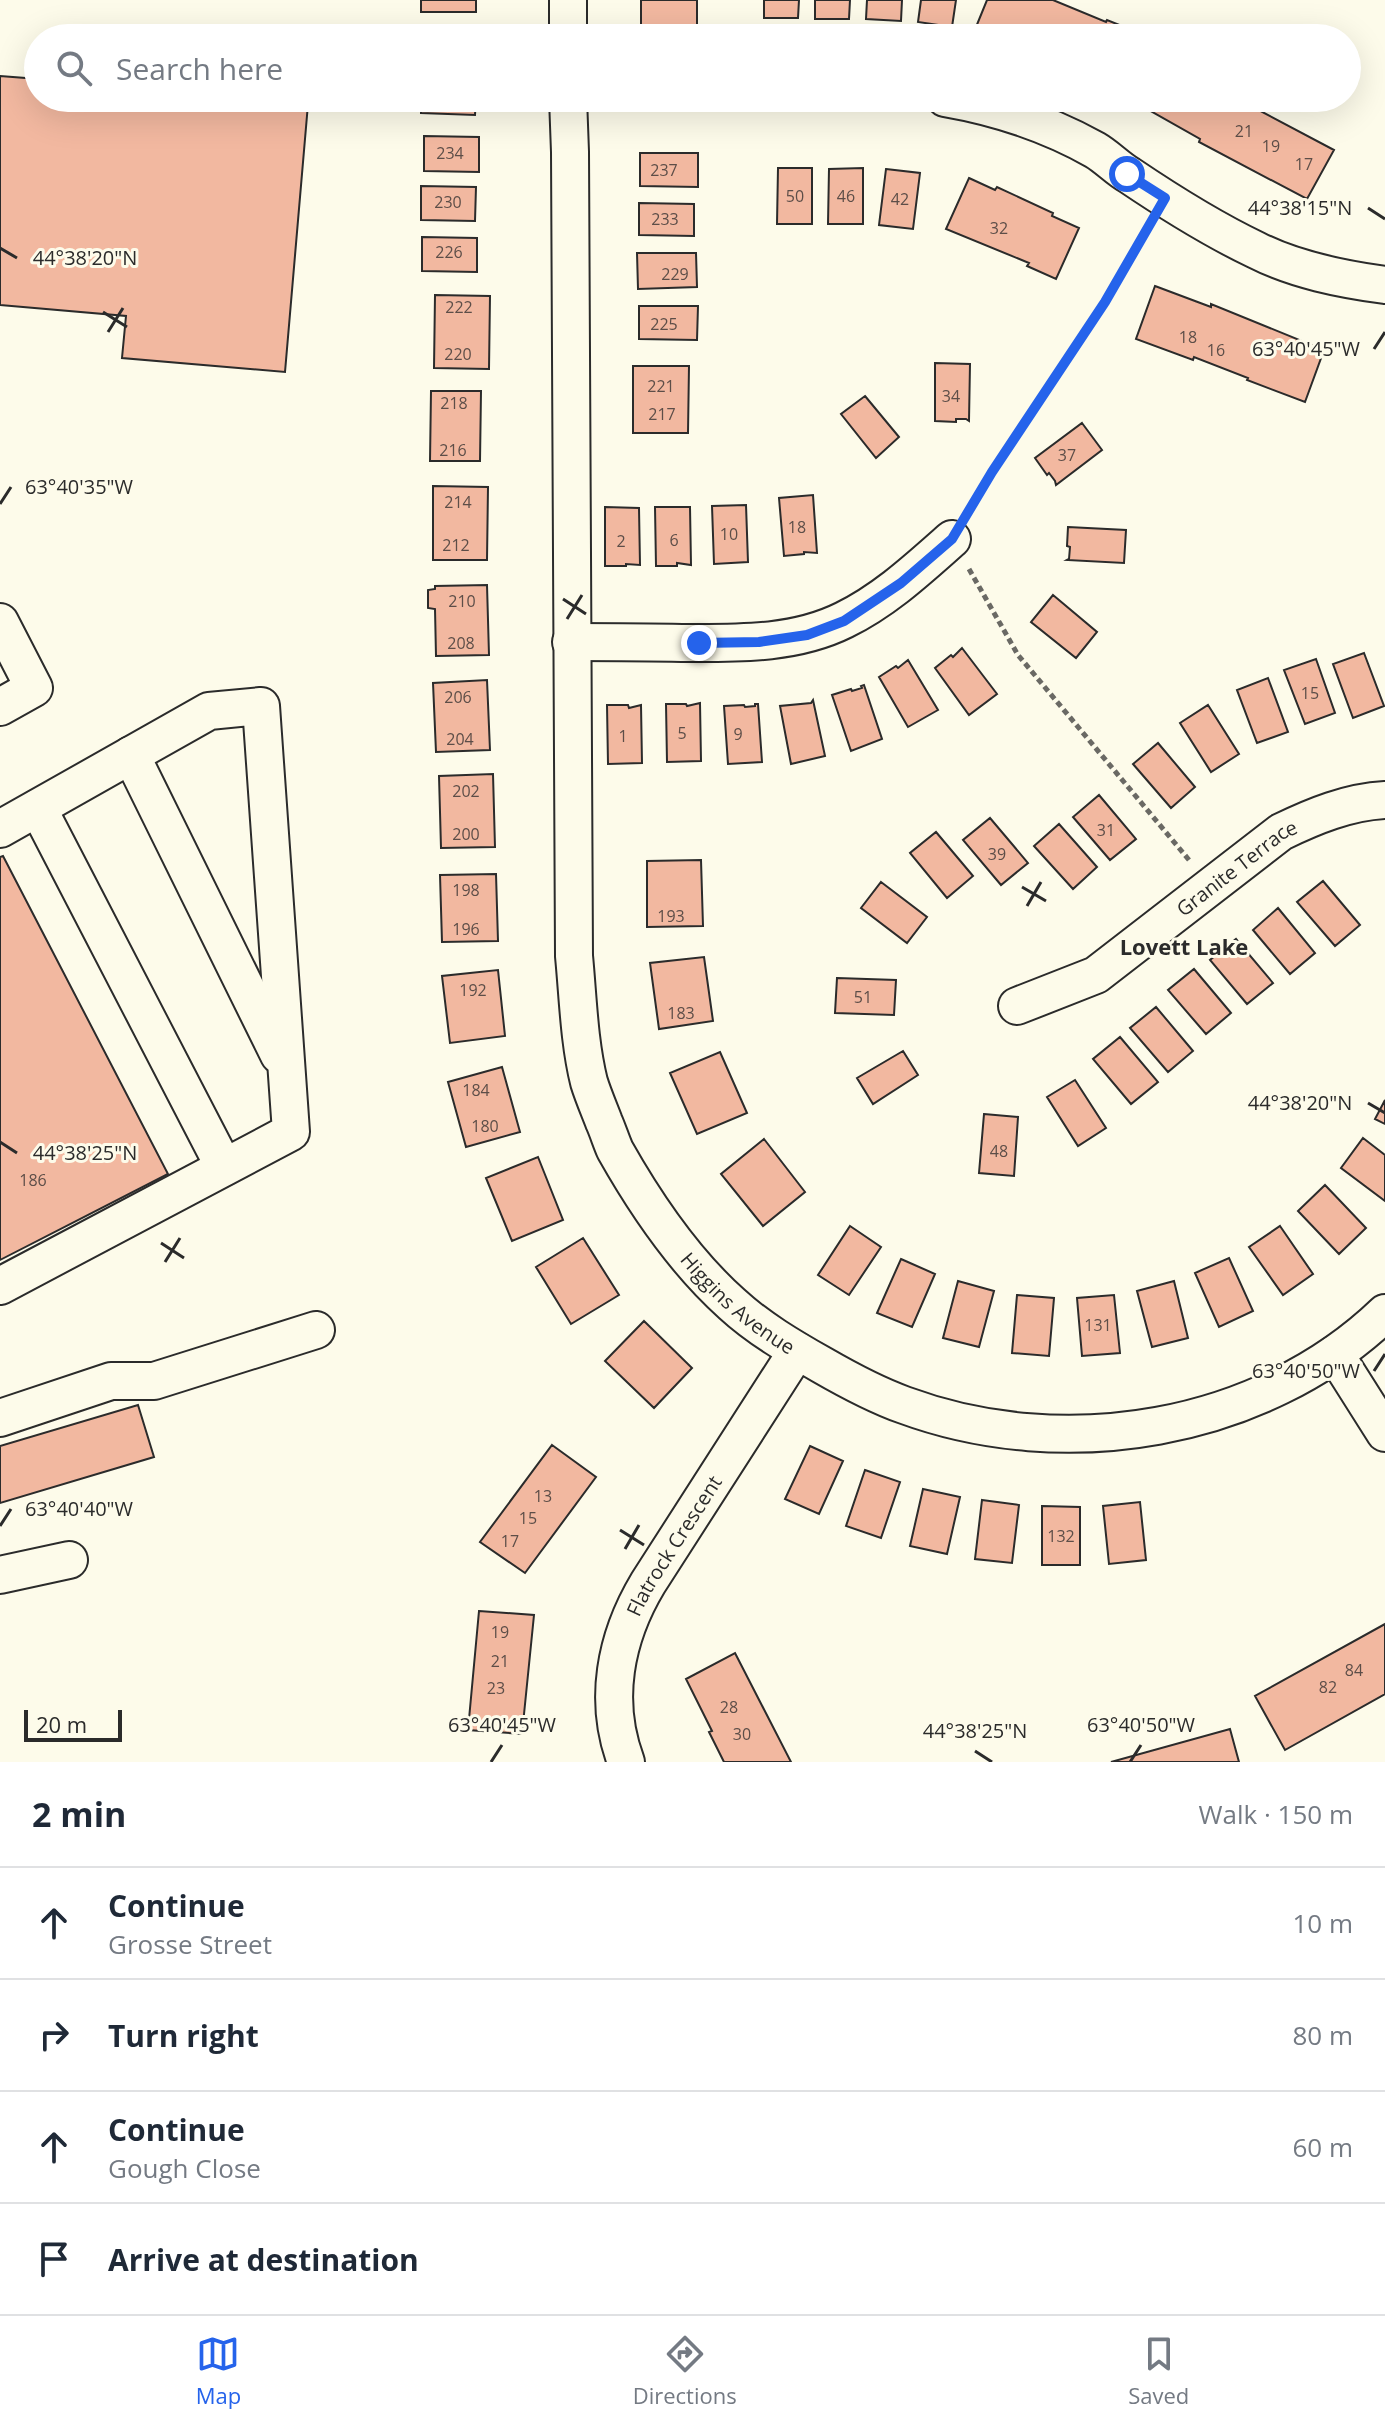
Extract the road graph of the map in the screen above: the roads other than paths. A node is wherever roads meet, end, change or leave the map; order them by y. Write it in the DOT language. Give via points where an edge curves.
graph roads {
  1 [pos="568,0"];
  2 [pos="568,24"];
  3 [pos="569,112"];
  4 [pos="1003,112"];
  5 [pos="1385,285"];
  6 [pos="952,539"];
  7 [pos="0,622"];
  8 [pos="571,642"];
  9 [pos="0,707"];
  10 [pos="131,755"];
  11 [pos="1385,800"];
  12 [pos="38,808"];
  13 [pos="0,829"];
  14 [pos="1017,1006"];
  15 [pos="286,1070"];
  16 [pos="224,1167"];
  17 [pos="0,1286"];
  18 [pos="1385,1313"];
  19 [pos="316,1330"];
  20 [pos="797,1351"];
  21 [pos="1335,1354"];
  22 [pos="0,1418"];
  23 [pos="1385,1433"];
  24 [pos="69,1560"];
  25 [pos="0,1575"];
  26 [pos="626,1762"];
  1 -- 2 [label="street"];
  3 -- 8 [label="street, Higgins Avenue"];
  4 -- 5 [label="street" via="1098,151 1165,198 1257,251 1321,273"];
  6 -- 8 [label="street" via="876,601 807,635 759,642"];
  7 -- 9 [label="street" via="34,688"];
  8 -- 20 [label="street, Higgins Avenue" via="574,956 589,1082 614,1147 688,1258 733,1305"];
  10 -- 12 [label="street"];
  10 -- 15 [label="street"];
  10 -- 15 [label="street" via="209,711 261,706"];
  11 -- 14 [label="street, Granite Terrace" via="1363,801 1281,832 1096,975"];
  12 -- 13 [label="street"];
  12 -- 16 [label="street"];
  15 -- 16 [label="street" via="291,1132"];
  16 -- 17 [label="street"];
  18 -- 21 [label="street, Higgins Avenue"];
  19 -- 22 [label="street" via="154,1381 111,1381"];
  20 -- 21 [label="street, Higgins Avenue" via="903,1405 986,1427 1066,1434 1136,1429 1204,1415 1269,1391"];
  20 -- 26 [label="street, Flatrock Crescent" via="627,1623 614,1688"];
  21 -- 23 [label="street"];
  24 -- 25 [label="street"];
}
